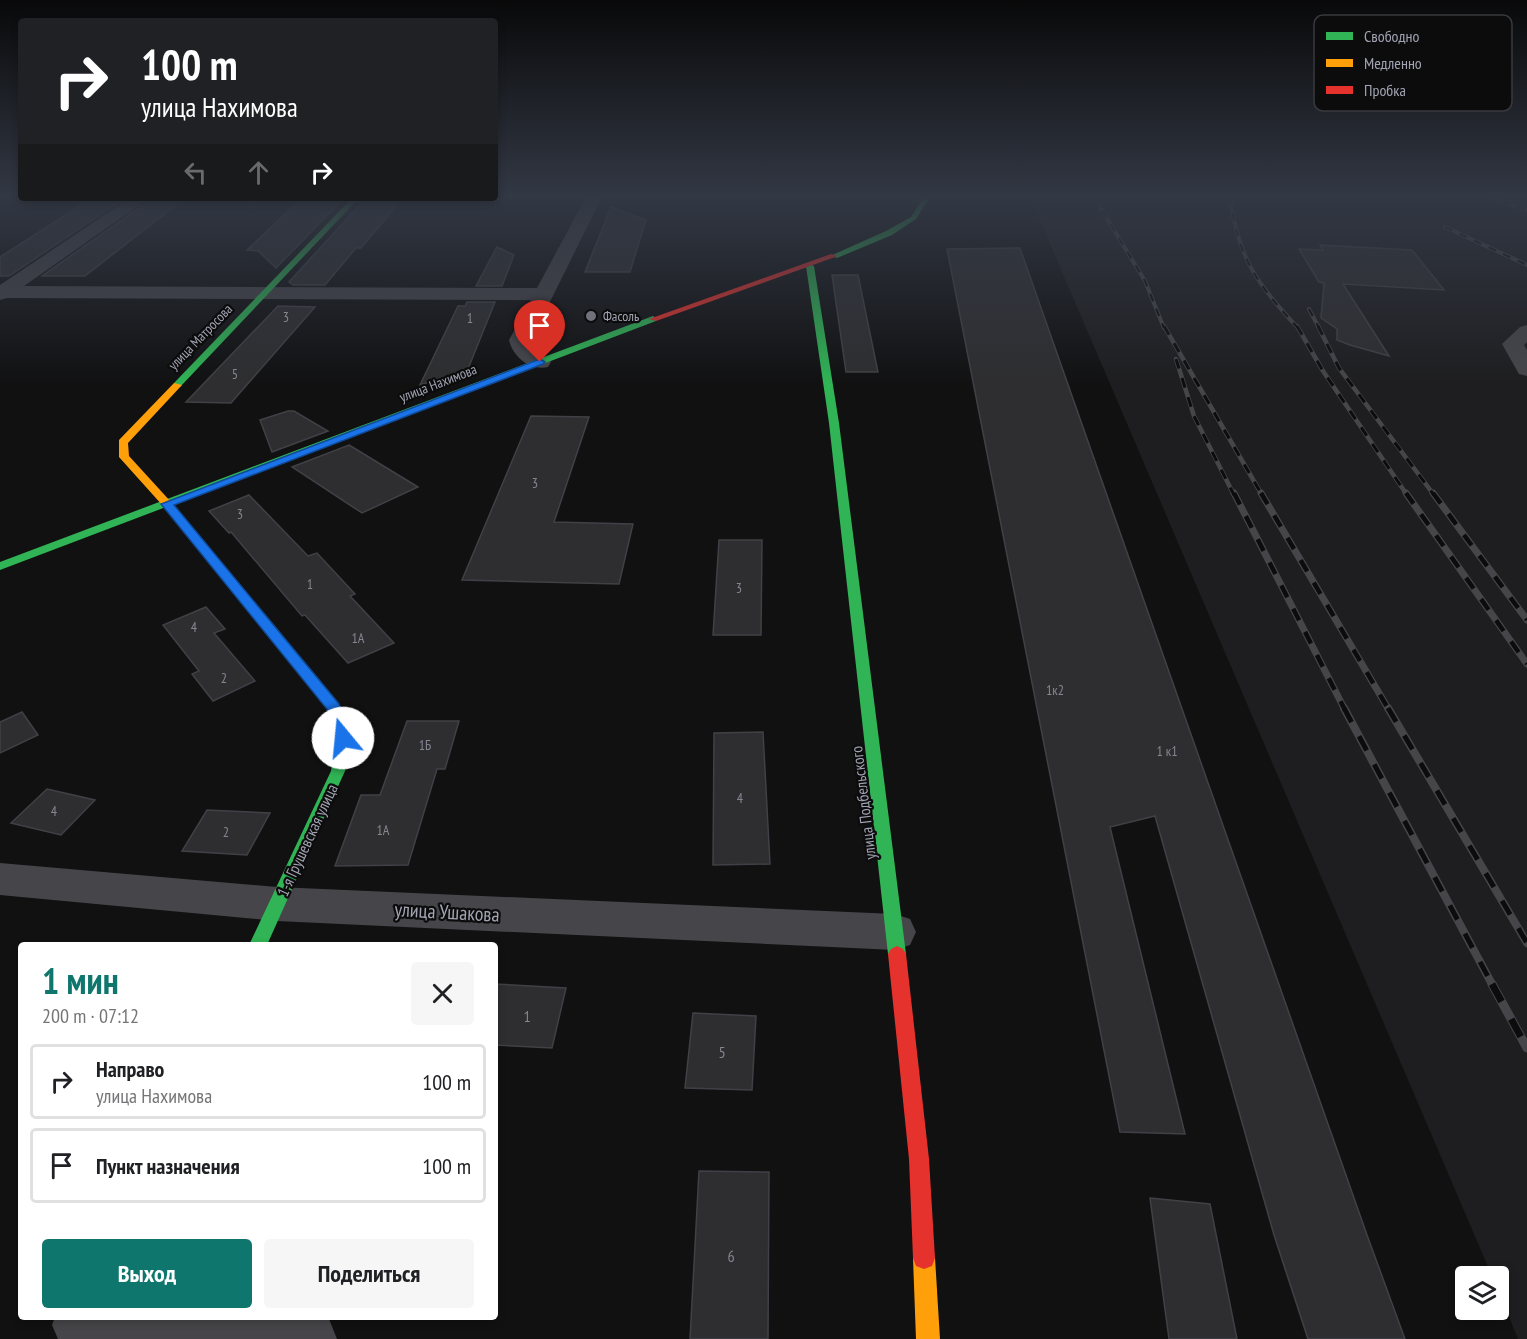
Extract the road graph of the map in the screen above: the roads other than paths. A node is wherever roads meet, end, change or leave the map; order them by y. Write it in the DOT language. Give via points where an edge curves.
graph roads {
  1 [pos="50,259"];
  2 [pos="297,259"];
  3 [pos="562,259"];
  4 [pos="826,259"];
  5 [pos="810,266"];
  6 [pos="1,293"];
  7 [pos="265,293"];
  8 [pos="544,294"];
  9 [pos="1527,331"];
  10 [pos="540,362"];
  11 [pos="1527,369"];
  12 [pos="167,504"];
  13 [pos="0,566"];
  14 [pos="0,879"];
  15 [pos="278,904"];
  16 [pos="895,932"];
  17 [pos="259,942"];
  18 [pos="79,1327"];
  19 [pos="309,1339"];
  20 [pos="928,1339"];
  1 -- 6 [label="street"];
  2 -- 7 [label="street, улица Матросова"];
  3 -- 8 [label="street"];
  4 -- 5 [label="street, улица Нахимова"];
  5 -- 10 [label="street, улица Нахимова"];
  5 -- 16 [label="street, улица Подбельского" via="834,423"];
  6 -- 7 [label="street"];
  7 -- 8 [label="street"];
  7 -- 12 [label="street, улица Матросова" via="123,442 124,457"];
  8 -- 10 [label="street" via="520,340 522,349"];
  9 -- 11 [label="street" via="1513,344"];
  10 -- 12 [label="street, улица Нахимова"];
  12 -- 13 [label="street, улица Нахимова"];
  12 -- 15 [label="street, 1-я Грушевская улица" via="334,708 343,738 338,771"];
  14 -- 15 [label="street, улица Ушакова"];
  15 -- 16 [label="street, улица Ушакова"];
  15 -- 17 [label="street, 1-я Грушевская улица"];
  16 -- 20 [label="street, улица Подбельского" via="919,1159"];
  18 -- 19 [label="street"];
}
